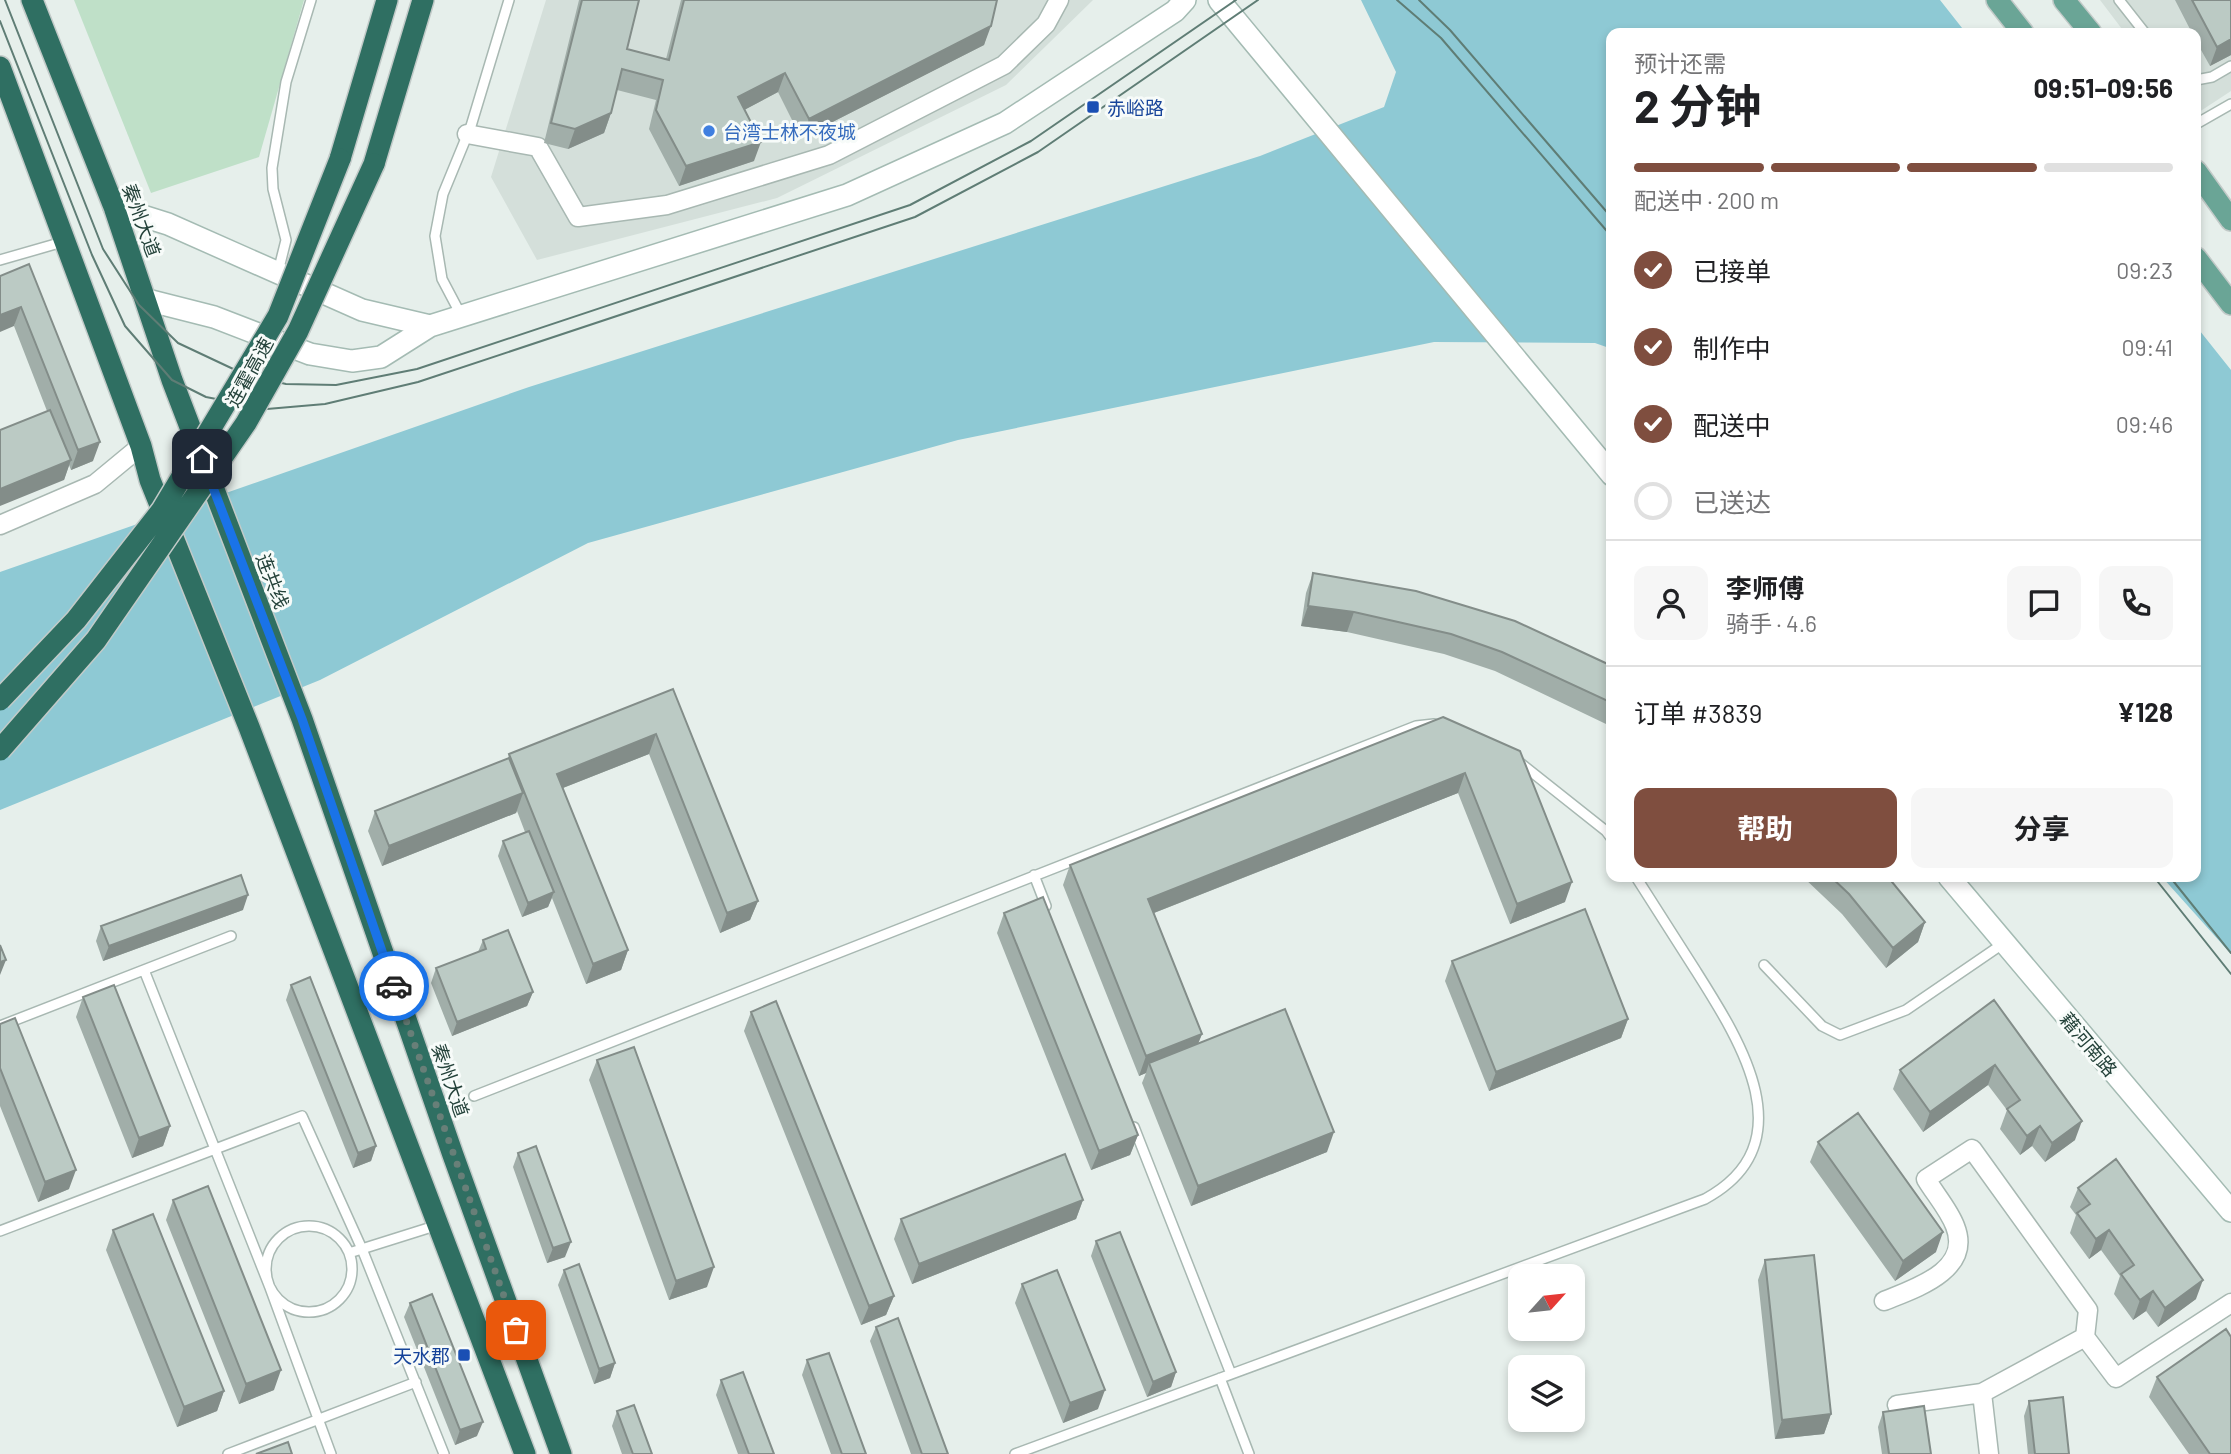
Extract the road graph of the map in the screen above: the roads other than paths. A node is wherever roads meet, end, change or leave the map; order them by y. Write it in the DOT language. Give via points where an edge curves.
graph roads {
  1 [pos="32,0"];
  2 [pos="311,0"];
  3 [pos="387,0"];
  4 [pos="424,0"];
  5 [pos="509,0"];
  6 [pos="1059,0"];
  7 [pos="1185,0"];
  8 [pos="1219,0"];
  9 [pos="1997,0"];
  10 [pos="2064,0"];
  11 [pos="2119,0"];
  12 [pos="2019,28"];
  13 [pos="2087,28"];
  14 [pos="2141,28"];
  15 [pos="2231,66"];
  16 [pos="0,67"];
  17 [pos="2201,79"];
  18 [pos="2231,104"];
  19 [pos="2201,121"];
  20 [pos="467,134"];
  21 [pos="2201,178"];
  22 [pos="114,207"];
  23 [pos="2231,220"];
  24 [pos="66,241"];
  25 [pos="0,260"];
  26 [pos="2201,265"];
  27 [pos="278,272"];
  28 [pos="147,300"];
  29 [pos="2231,304"];
  30 [pos="462,317"];
  31 [pos="430,326"];
  32 [pos="141,446"];
  33 [pos="202,459"];
  34 [pos="1606,468"];
  35 [pos="0,524"];
  36 [pos="0,700"];
  37 [pos="302,719"];
  38 [pos="1449,728"];
  39 [pos="0,750"];
  40 [pos="1508,753"];
  41 [pos="1606,831"];
  42 [pos="1034,875"];
  43 [pos="1639,882"];
  44 [pos="1952,882"];
  45 [pos="1049,913"];
  46 [pos="231,936"];
  47 [pos="2004,943"];
  48 [pos="1764,965"];
  49 [pos="144,970"];
  50 [pos="0,1026"];
  51 [pos="474,1096"];
  52 [pos="1130,1118"];
  53 [pos="214,1152"];
  54 [pos="2231,1211"];
  55 [pos="438,1226"];
  56 [pos="0,1231"];
  57 [pos="362,1249"];
  58 [pos="349,1253"];
  59 [pos="269,1285"];
  60 [pos="1884,1301"];
  61 [pos="2231,1303"];
  62 [pos="2085,1337"];
  63 [pos="1231,1374"];
  64 [pos="1220,1378"];
  65 [pos="416,1382"];
  66 [pos="1982,1393"];
  67 [pos="1898,1405"];
  68 [pos="318,1420"];
  69 [pos="228,1454"];
  70 [pos="331,1454"];
  71 [pos="444,1454"];
  72 [pos="525,1454"];
  73 [pos="561,1454"];
  74 [pos="1015,1454"];
  75 [pos="1249,1454"];
  76 [pos="1989,1454"];
  1 -- 22 [label="highway, 秦州大道"];
  2 -- 27 [label="lane" via="286,82 272,168 286,240"];
  3 -- 36 [label="highway, 连霍高速, bridge" via="340,159 278,316 162,510 76,620"];
  4 -- 39 [label="highway, 连霍高速, bridge" via="374,164 298,331 246,424 96,640"];
  5 -- 20 [label="lane"];
  6 -- 20 [label="street" via="1046,24 1004,65 829,155 667,205 578,217 538,147"];
  7 -- 30 [label="main road" via="1005,123 847,195"];
  8 -- 34 [label="main road"];
  9 -- 12 [label="main road"];
  10 -- 13 [label="main road"];
  11 -- 14 [label="lane"];
  15 -- 17 [label="lane"];
  16 -- 24 [label="highway"];
  18 -- 19 [label="lane"];
  20 -- 30 [label="lane" via="443,194 435,236 442,279"];
  21 -- 23 [label="main road"];
  22 -- 27 [label="main road" via="168,224"];
  22 -- 28 [label="highway, 秦州大道"];
  24 -- 25 [label="lane"];
  24 -- 32 [label="highway"];
  26 -- 29 [label="main road"];
  27 -- 31 [label="main road" via="362,310"];
  28 -- 31 [label="main road" via="214,317 310,354 352,361 381,356"];
  28 -- 33 [label="highway, 秦州大道"];
  30 -- 31 [label="main road"];
  32 -- 35 [label="street" via="96,484"];
  32 -- 55 [label="highway, bridge" via="150,480"];
  33 -- 37 [label="highway, 连共线"];
  37 -- 73 [label="highway, 秦州大道"];
  38 -- 42 [label="lane" via="1437,723 1416,726"];
  40 -- 41 [label="lane"];
  42 -- 45 [label="lane"];
  42 -- 51 [label="lane"];
  43 -- 63 [label="lane" via="1728,1022 1751,1068 1759,1120 1756,1145 1745,1168 1727,1187 1705,1199"];
  44 -- 47 [label="main road, 藉河南路"];
  46 -- 49 [label="lane"];
  47 -- 48 [label="lane" via="1906,1010 1840,1035 1822,1026"];
  47 -- 54 [label="main road, 藉河南路"];
  49 -- 50 [label="lane"];
  49 -- 53 [label="lane"];
  52 -- 63 [label="lane"];
  53 -- 56 [label="lane"];
  53 -- 57 [label="lane" via="302,1116"];
  53 -- 59 [label="lane"];
  55 -- 57 [label="lane"];
  55 -- 72 [label="highway"];
  57 -- 58 [label="lane"];
  57 -- 65 [label="lane"];
  58 -- 59 [label="lane" via="326,1229 293,1229 269,1252"];
  58 -- 59 [label="lane" via="349,1286 326,1310 292,1309"];
  59 -- 68 [label="lane"];
  60 -- 62 [label="street" via="1935,1279 1954,1256 1956,1227 1926,1179 1972,1149 2088,1310"];
  61 -- 62 [label="street" via="2116,1378"];
  62 -- 66 [label="street"];
  63 -- 64 [label="lane"];
  64 -- 74 [label="lane"];
  64 -- 75 [label="lane"];
  65 -- 68 [label="lane"];
  65 -- 71 [label="lane"];
  66 -- 67 [label="street"];
  66 -- 76 [label="street"];
  68 -- 69 [label="lane"];
  68 -- 70 [label="lane"];
}
